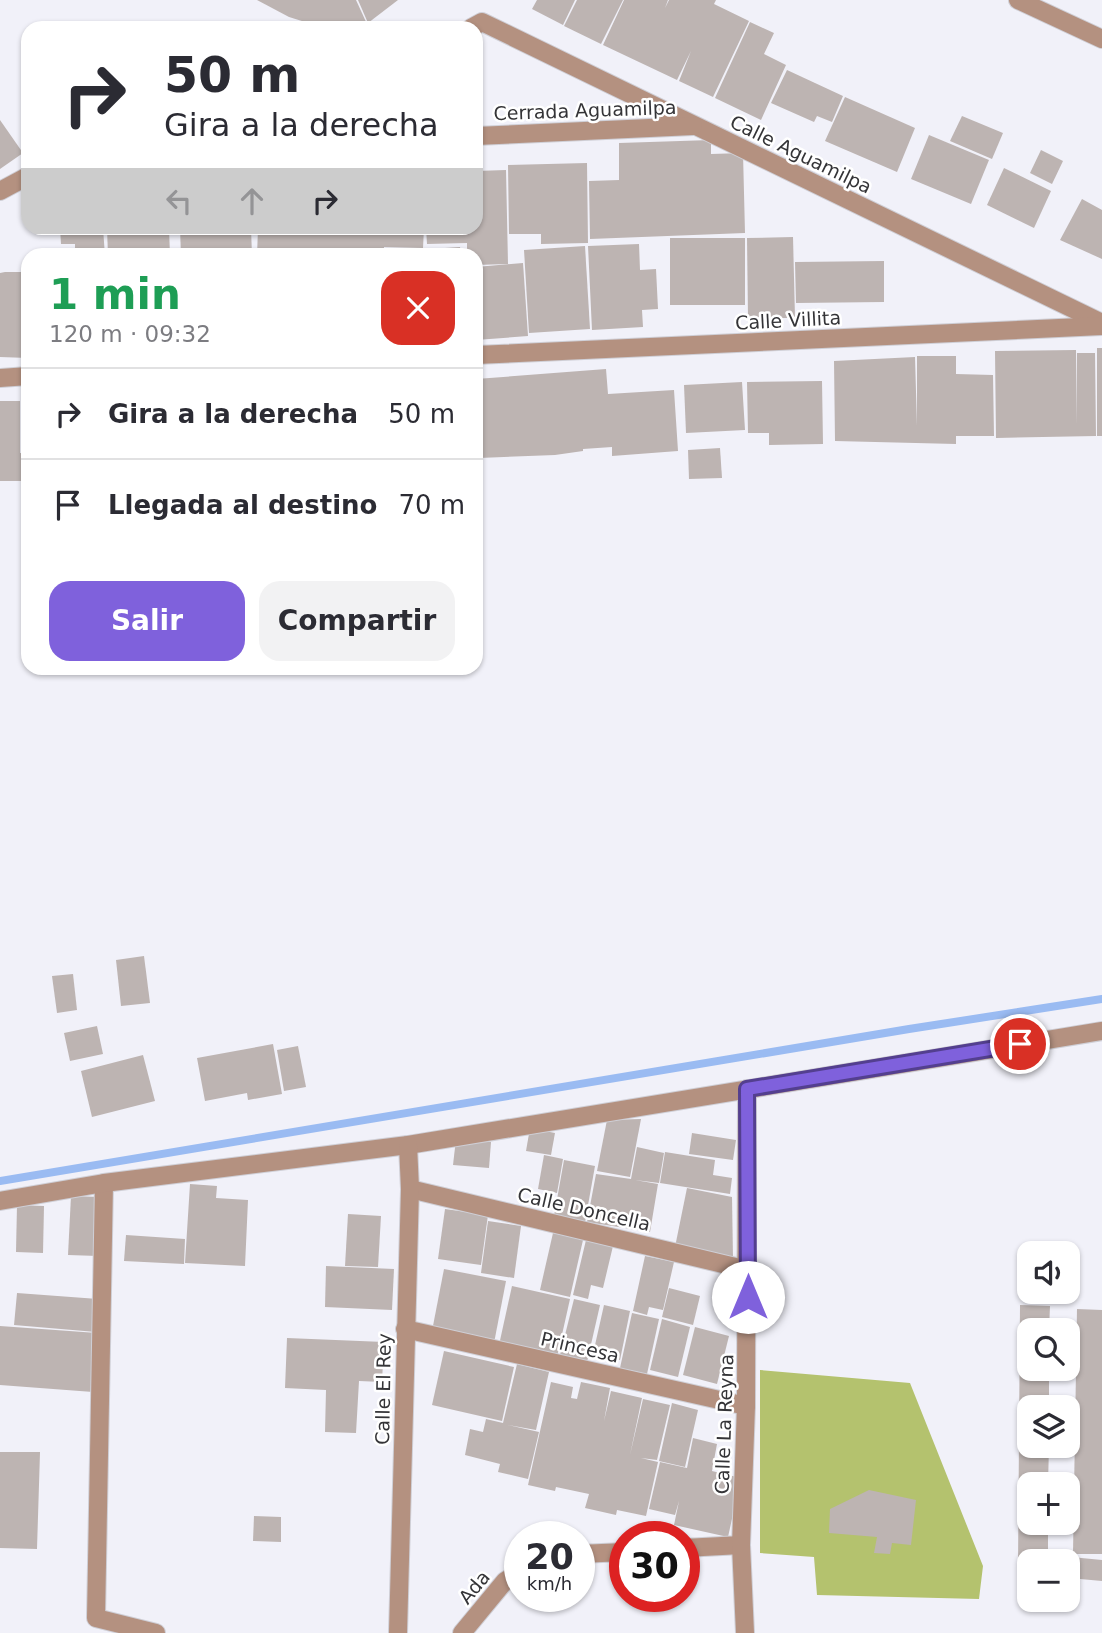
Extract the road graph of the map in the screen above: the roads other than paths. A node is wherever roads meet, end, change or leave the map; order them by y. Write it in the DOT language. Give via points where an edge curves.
graph roads {
  1 [pos="1018,0"];
  2 [pos="483,28"];
  3 [pos="1102,39"];
  4 [pos="697,126"];
  5 [pos="483,136"];
  6 [pos="21,180"];
  7 [pos="0,191"];
  8 [pos="1102,324"];
  9 [pos="483,355"];
  10 [pos="21,376"];
  11 [pos="0,378"];
  12 [pos="1102,1031"];
  13 [pos="747,1089"];
  14 [pos="408,1146"];
  15 [pos="104,1183"];
  16 [pos="410,1189"];
  17 [pos="0,1201"];
  18 [pos="748,1270"];
  19 [pos="405,1329"];
  20 [pos="746,1406"];
  21 [pos="741,1545"];
  22 [pos="700,1547"];
  23 [pos="504,1582"];
  24 [pos="156,1633"];
  25 [pos="398,1633"];
  26 [pos="462,1633"];
  27 [pos="745,1633"];
  1 -- 3 [label="street"];
  2 -- 4 [label="street, Calle Aguamilpa"];
  4 -- 5 [label="street, Cerrada Aguamilpa"];
  4 -- 8 [label="street, Calle Aguamilpa"];
  6 -- 7 [label="street"];
  8 -- 9 [label="street, Calle Villita"];
  10 -- 11 [label="street"];
  12 -- 13 [label="street"];
  13 -- 14 [label="street"];
  13 -- 18 [label="street, Calle La Reyna"];
  14 -- 15 [label="street"];
  14 -- 16 [label="street, Calle El Rey"];
  15 -- 17 [label="street"];
  15 -- 24 [label="street" via="96,1618"];
  16 -- 18 [label="street, Calle Doncella"];
  16 -- 19 [label="street, Calle El Rey"];
  18 -- 20 [label="street, Calle La Reyna"];
  19 -- 20 [label="street, Princesa"];
  19 -- 25 [label="street, Calle El Rey"];
  20 -- 21 [label="street, Calle La Reyna"];
  21 -- 22 [label="street"];
  21 -- 27 [label="street, Calle La Reyna"];
  23 -- 26 [label="street, Ada"];
}
